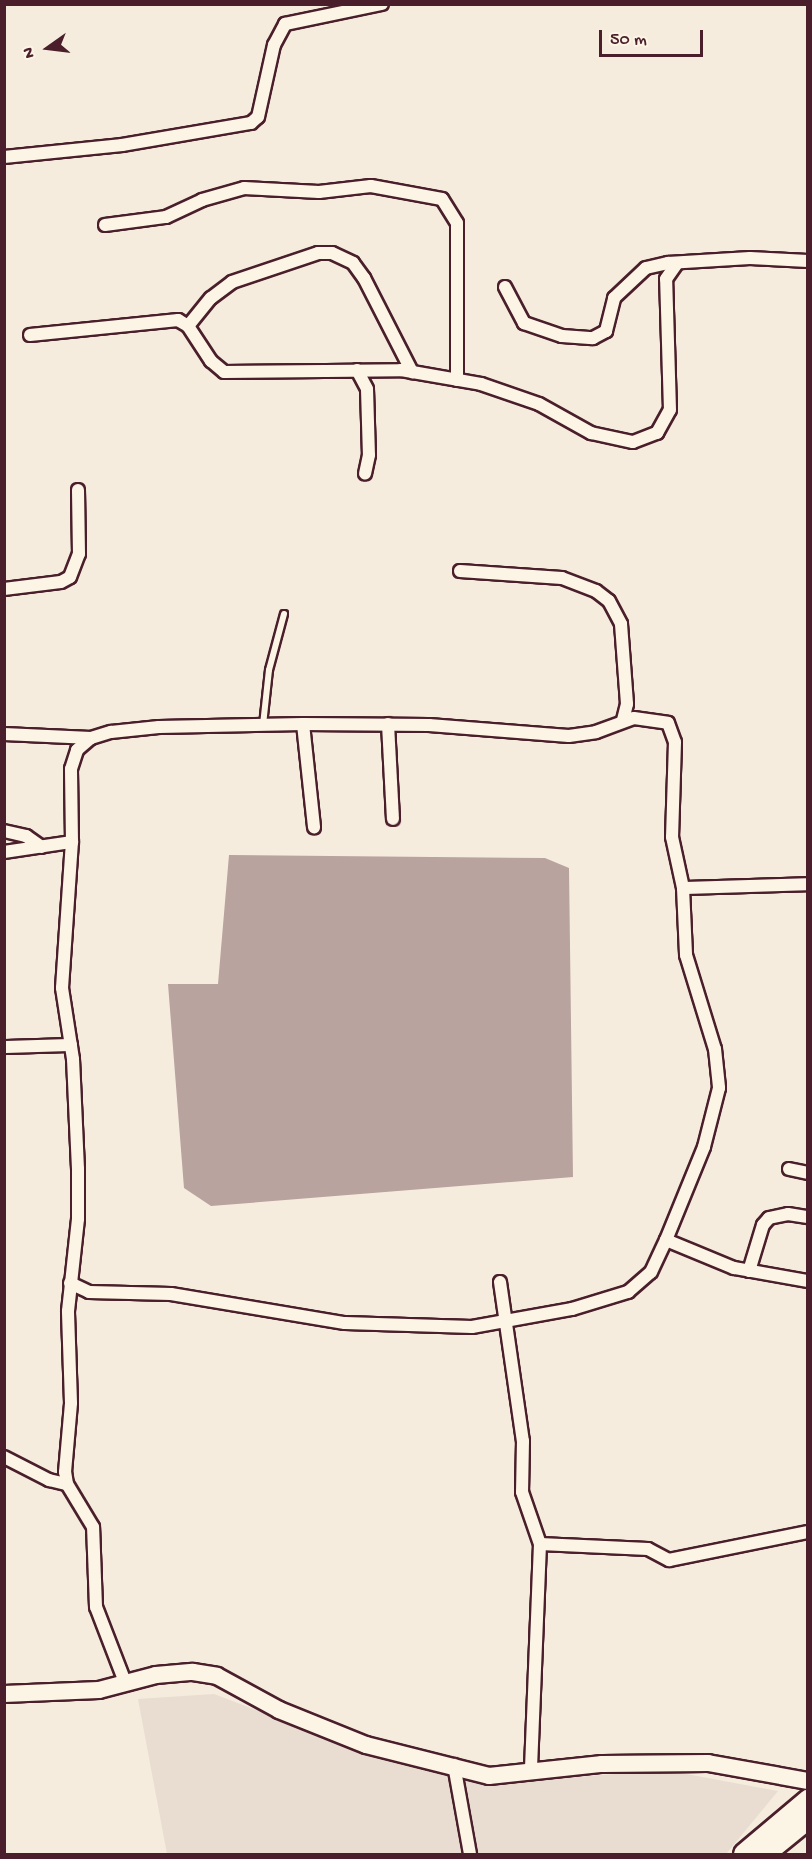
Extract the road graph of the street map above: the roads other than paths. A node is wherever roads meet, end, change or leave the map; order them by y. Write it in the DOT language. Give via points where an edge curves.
graph roads {
  1 [pos="382,4"];
  2 [pos="4,157"];
  3 [pos="105,225"];
  4 [pos="807,261"];
  5 [pos="677,263"];
  6 [pos="506,288"];
  7 [pos="188,326"];
  8 [pos="30,335"];
  9 [pos="357,370"];
  10 [pos="411,372"];
  11 [pos="457,380"];
  12 [pos="365,474"];
  13 [pos="78,490"];
  14 [pos="460,571"];
  15 [pos="4,589"];
  16 [pos="284,614"];
  17 [pos="623,720"];
  18 [pos="303,724"];
  19 [pos="388,724"];
  20 [pos="264,725"];
  21 [pos="4,734"];
  22 [pos="91,738"];
  23 [pos="393,819"];
  24 [pos="314,827"];
  25 [pos="4,831"];
  26 [pos="72,842"];
  27 [pos="42,847"];
  28 [pos="4,852"];
  29 [pos="807,884"];
  30 [pos="683,888"];
  31 [pos="71,1045"];
  32 [pos="4,1047"];
  33 [pos="789,1169"];
  34 [pos="807,1173"];
  35 [pos="807,1216"];
  36 [pos="666,1240"];
  37 [pos="749,1271"];
  38 [pos="807,1281"];
  39 [pos="500,1282"];
  40 [pos="70,1283"];
  41 [pos="506,1322"];
  42 [pos="4,1457"];
  43 [pos="67,1484"];
  44 [pos="807,1532"];
  45 [pos="540,1544"];
  46 [pos="125,1682"];
  47 [pos="4,1694"];
  48 [pos="454,1765"];
  49 [pos="531,1769"];
  50 [pos="807,1781"];
  51 [pos="807,1800"];
  52 [pos="807,1819"];
  53 [pos="470,1854"];
  54 [pos="744,1854"];
  55 [pos="765,1854"];
  1 -- 2 [label="street" via="285,24 274,45 258,117 251,123 122,145"];
  3 -- 11 [label="street" via="166,217 202,200 244,188 319,192 372,186 442,199 456,224"];
  4 -- 5 [label="street" via="750,258"];
  5 -- 6 [label="street" via="646,268 614,298 606,331 593,338 562,336 524,323"];
  5 -- 11 [label="street" via="666,279 670,410 657,434 633,442 591,433 511,392"];
  7 -- 8 [label="street" via="178,321 160,321"];
  7 -- 9 [label="street" via="211,361 224,372"];
  7 -- 10 [label="street" via="211,298 232,282 318,253 332,252 353,263 364,278"];
  9 -- 10 [label="street"];
  9 -- 12 [label="street" via="366,389 369,455"];
  10 -- 11 [label="street"];
  13 -- 15 [label="street" via="79,554 70,577 61,582"];
  14 -- 17 [label="street" via="562,578 596,591 609,601 621,624 627,705"];
  16 -- 20 [label="lane" via="269,670"];
  17 -- 19 [label="street" via="596,732 568,736"];
  17 -- 30 [label="street" via="660,720 673,728 672,837"];
  18 -- 19 [label="street"];
  18 -- 20 [label="street"];
  18 -- 24 [label="street"];
  19 -- 23 [label="street"];
  20 -- 22 [label="street" via="159,728 111,732"];
  21 -- 22 [label="street"];
  22 -- 26 [label="street" via="77,750 71,769"];
  25 -- 27 [label="street" via="26,836"];
  26 -- 27 [label="street"];
  26 -- 31 [label="street" via="62,988"];
  27 -- 28 [label="street"];
  29 -- 30 [label="street"];
  30 -- 36 [label="street" via="687,956 715,1048 720,1088 704,1147"];
  31 -- 32 [label="street"];
  31 -- 40 [label="street" via="78,1219"];
  33 -- 34 [label="street"];
  35 -- 37 [label="street" via="769,1218 763,1225"];
  36 -- 37 [label="street"];
  36 -- 41 [label="street" via="651,1272 628,1292"];
  37 -- 38 [label="street"];
  39 -- 41 [label="street"];
  40 -- 41 [label="street" via="89,1292 171,1294 345,1323 433,1328"];
  40 -- 43 [label="street"];
  41 -- 45 [label="street" via="524,1441 522,1492"];
  42 -- 43 [label="street" via="49,1480"];
  43 -- 46 [label="street" via="93,1527 96,1607"];
  44 -- 45 [label="street" via="669,1560 648,1549"];
  45 -- 49 [label="street"];
  46 -- 47 [label="street" via="69,1694"];
  46 -- 48 [label="street" via="193,1672 217,1676 279,1710 366,1745"];
  48 -- 49 [label="street" via="503,1777"];
  48 -- 53 [label="street"];
  49 -- 50 [label="street" via="708,1763"];
  51 -- 54 [label="main road"];
  52 -- 55 [label="main road"];
}
